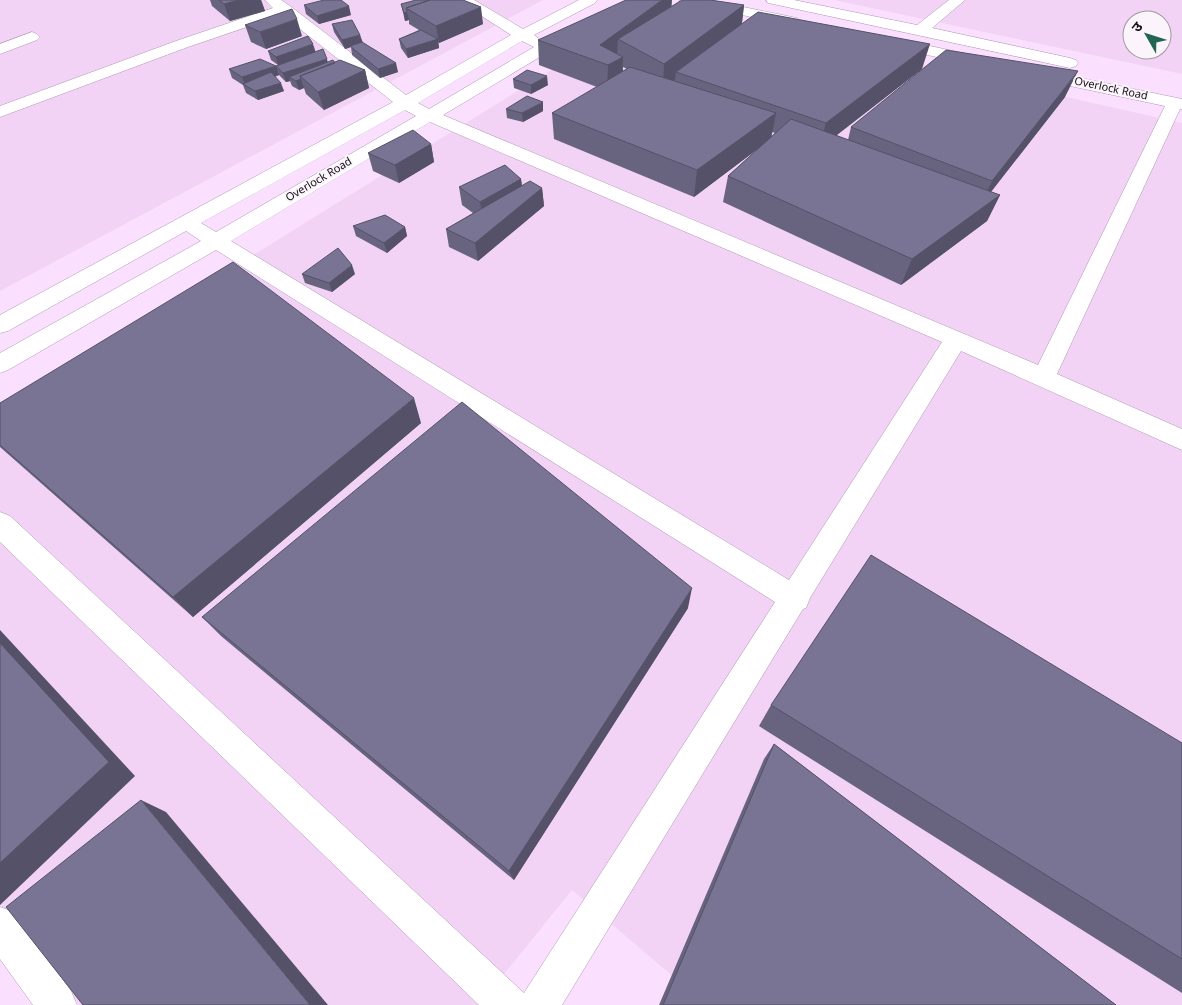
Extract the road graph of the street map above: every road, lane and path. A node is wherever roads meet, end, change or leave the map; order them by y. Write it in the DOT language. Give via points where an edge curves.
graph roads {
  1 [pos="464,0"];
  2 [pos="687,0"];
  3 [pos="773,0"];
  4 [pos="958,0"];
  5 [pos="591,2"];
  6 [pos="279,5"];
  7 [pos="807,25"];
  8 [pos="582,26"];
  9 [pos="920,30"];
  10 [pos="522,35"];
  11 [pos="32,38"];
  12 [pos="875,39"];
  13 [pos="544,48"];
  14 [pos="0,49"];
  15 [pos="990,64"];
  16 [pos="1085,66"];
  17 [pos="1019,70"];
  18 [pos="1178,95"];
  19 [pos="404,103"];
  20 [pos="0,112"];
  21 [pos="428,115"];
  22 [pos="187,223"];
  23 [pos="216,241"];
  24 [pos="0,325"];
  25 [pos="956,339"];
  26 [pos="0,364"];
  27 [pos="1044,377"];
  28 [pos="1182,440"];
  29 [pos="0,524"];
  30 [pos="795,599"];
  31 [pos="0,926"];
  32 [pos="57,1005"];
  33 [pos="508,1005"];
  34 [pos="539,1005"];
  1 -- 10 [label="street"];
  2 -- 7 [label="street"];
  3 -- 9 [label="street, Overlock Road"];
  4 -- 9 [label="street"];
  5 -- 10 [label="street, Overlock Road"];
  6 -- 19 [label="street"];
  6 -- 20 [label="street"];
  8 -- 13 [label="street, Overlock Road"];
  9 -- 16 [label="street, Overlock Road"];
  10 -- 13 [label="street"];
  10 -- 19 [label="street, Overlock Road"];
  11 -- 14 [label="street"];
  12 -- 15 [label="street"];
  13 -- 21 [label="street, Overlock Road"];
  17 -- 18 [label="street, Overlock Road"];
  18 -- 27 [label="street"];
  19 -- 21 [label="street"];
  19 -- 22 [label="street, Overlock Road"];
  21 -- 23 [label="street, Overlock Road"];
  21 -- 25 [label="street"];
  22 -- 23 [label="street"];
  22 -- 24 [label="street, Overlock Road"];
  23 -- 26 [label="street, Overlock Road"];
  23 -- 30 [label="street"];
  25 -- 27 [label="street"];
  25 -- 30 [label="street"];
  27 -- 28 [label="street"];
  29 -- 33 [label="street"];
  30 -- 34 [label="street"];
  31 -- 32 [label="street"];
}
